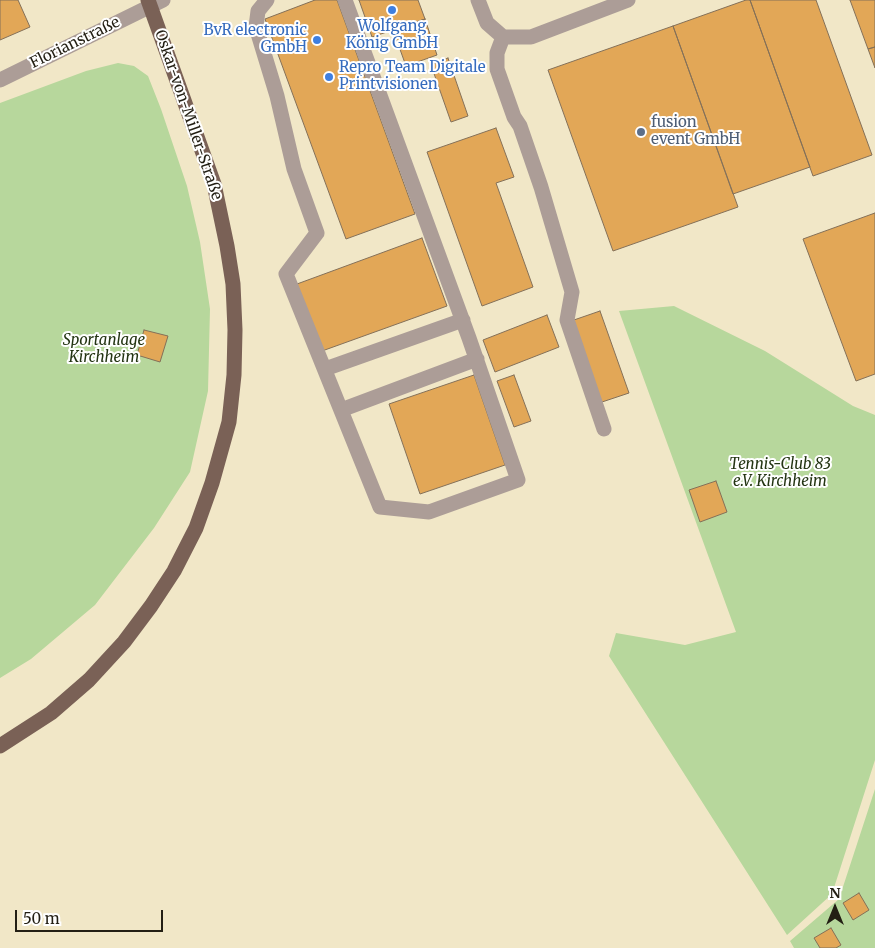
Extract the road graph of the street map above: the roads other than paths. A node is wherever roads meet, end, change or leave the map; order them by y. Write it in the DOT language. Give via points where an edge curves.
graph roads {
  1 [pos="267,0"];
  2 [pos="344,0"];
  3 [pos="478,0"];
  4 [pos="628,0"];
  5 [pos="154,2"];
  6 [pos="503,37"];
  7 [pos="0,80"];
  8 [pos="463,320"];
  9 [pos="476,359"];
  10 [pos="325,369"];
  11 [pos="341,410"];
  12 [pos="604,429"];
  13 [pos="0,746"];
  1 -- 10 [label="street" via="258,11 256,27 294,169 317,233 286,274"];
  2 -- 8 [label="street"];
  3 -- 6 [label="street" via="487,23"];
  4 -- 6 [label="street" via="530,37"];
  5 -- 7 [label="street, Florianstraße"];
  5 -- 13 [label="main road, Oskar-von-Miller-Straße" via="214,184 227,246 235,330 229,422 196,528 151,606 89,680 51,713"];
  6 -- 12 [label="street" via="497,54 497,69 541,188 572,292 567,320"];
  8 -- 9 [label="street"];
  8 -- 10 [label="street"];
  9 -- 11 [label="street"];
  9 -- 11 [label="street" via="518,480 429,512 380,507"];
  10 -- 11 [label="street"];
}
